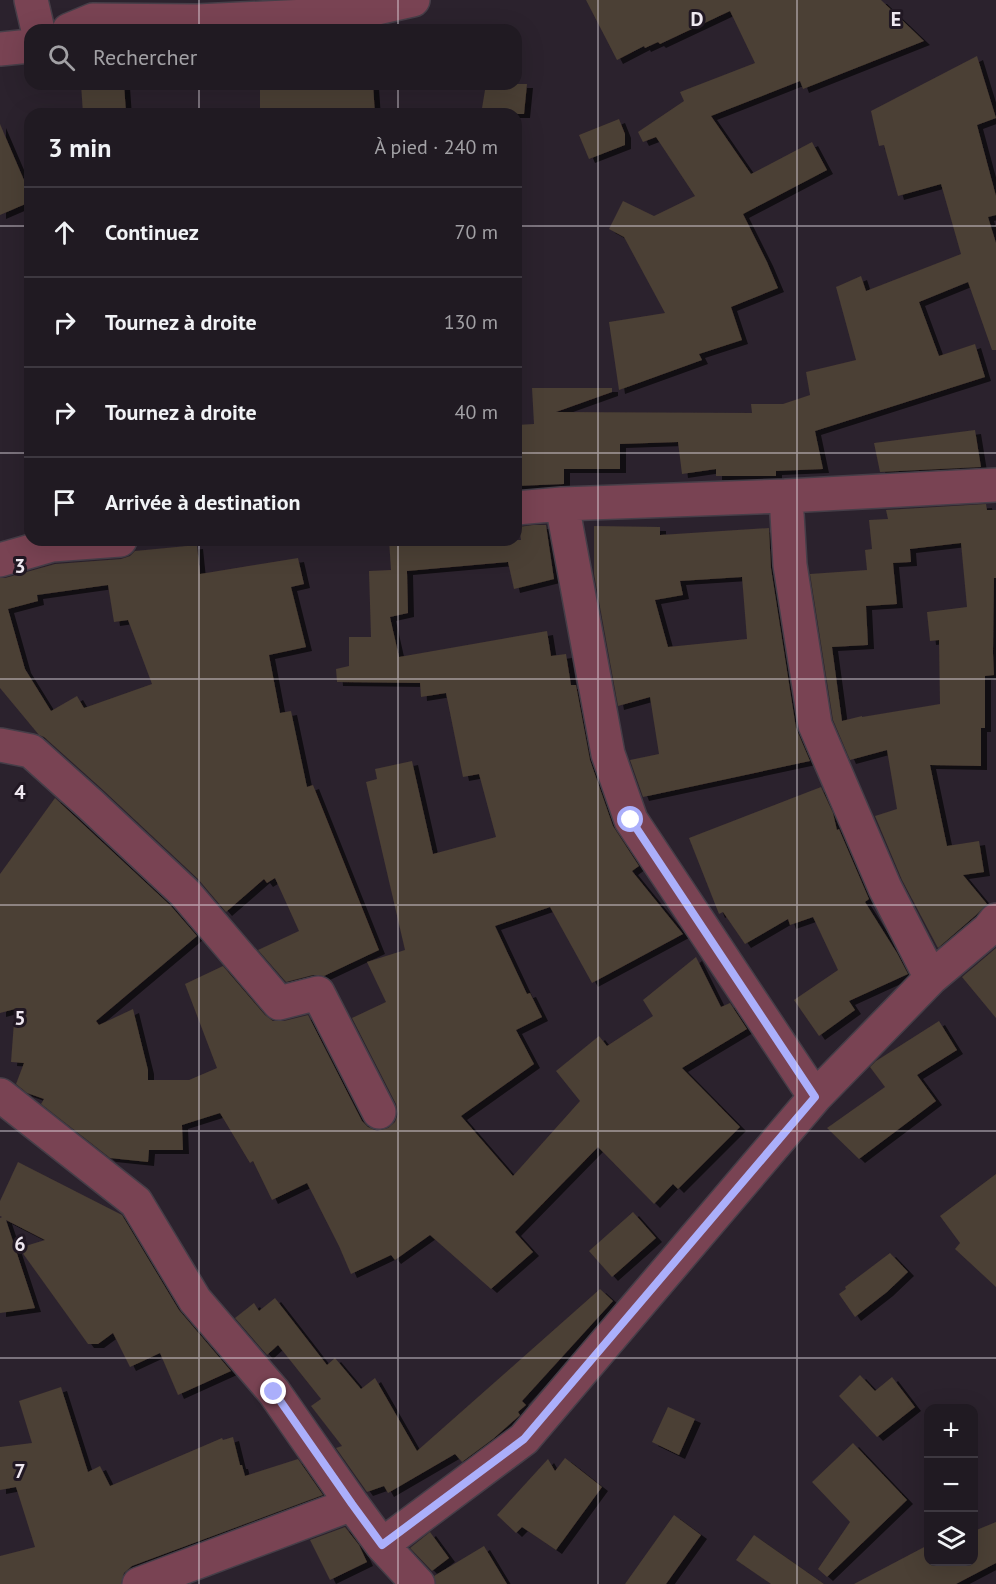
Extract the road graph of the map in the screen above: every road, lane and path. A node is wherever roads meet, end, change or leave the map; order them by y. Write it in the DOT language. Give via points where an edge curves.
graph roads {
  1 [pos="31,0"];
  2 [pos="413,0"];
  3 [pos="37,24"];
  4 [pos="83,24"];
  5 [pos="24,47"];
  6 [pos="0,49"];
  7 [pos="996,485"];
  8 [pos="786,496"];
  9 [pos="562,504"];
  10 [pos="522,507"];
  11 [pos="49,546"];
  12 [pos="0,560"];
  13 [pos="0,746"];
  14 [pos="994,928"];
  15 [pos="931,978"];
  16 [pos="0,1095"];
  17 [pos="815,1097"];
  18 [pos="379,1112"];
  19 [pos="352,1504"];
  20 [pos="382,1545"];
  21 [pos="139,1584"];
  22 [pos="418,1584"];
  1 -- 3 [label="street"];
  2 -- 4 [label="street" via="351,14 197,21 93,20"];
  5 -- 6 [label="street"];
  7 -- 8 [label="street"];
  8 -- 9 [label="street"];
  8 -- 15 [label="street" via="790,565 815,725 885,888"];
  9 -- 10 [label="street"];
  9 -- 17 [label="street" via="608,754 631,820"];
  11 -- 12 [label="street"];
  13 -- 18 [label="street" via="32,750 184,893 279,1003 318,993"];
  14 -- 15 [label="street"];
  15 -- 17 [label="street"];
  16 -- 19 [label="street" via="136,1202 195,1300 274,1392"];
  17 -- 20 [label="street" via="524,1439"];
  19 -- 20 [label="street"];
  19 -- 21 [label="street"];
  20 -- 22 [label="street"];
}
